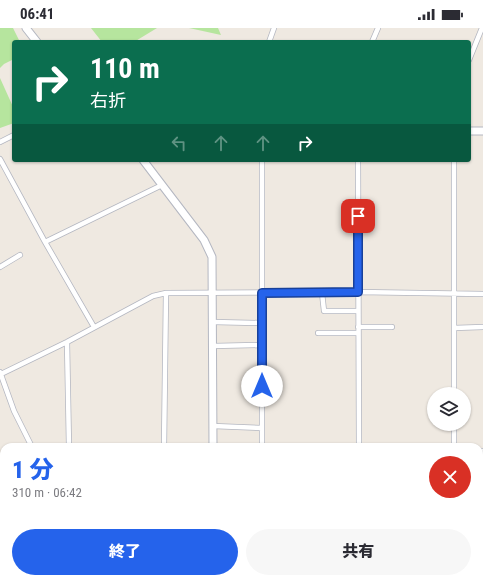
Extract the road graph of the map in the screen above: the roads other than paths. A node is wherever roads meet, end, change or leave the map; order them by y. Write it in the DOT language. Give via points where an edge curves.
graph roads {
  1 [pos="26,28"];
  2 [pos="274,28"];
  3 [pos="378,28"];
  4 [pos="482,28"];
  5 [pos="35,40"];
  6 [pos="270,40"];
  7 [pos="373,40"];
  8 [pos="471,55"];
  9 [pos="471,131"];
  10 [pos="483,131"];
  11 [pos="12,136"];
  12 [pos="0,142"];
  13 [pos="0,159"];
  14 [pos="145,162"];
  15 [pos="262,162"];
  16 [pos="358,162"];
  17 [pos="454,162"];
  18 [pos="162,185"];
  19 [pos="45,242"];
  20 [pos="20,255"];
  21 [pos="0,267"];
  22 [pos="322,292"];
  23 [pos="358,292"];
  24 [pos="166,293"];
  25 [pos="213,293"];
  26 [pos="262,293"];
  27 [pos="455,294"];
  28 [pos="483,294"];
  29 [pos="358,311"];
  30 [pos="213,322"];
  31 [pos="262,323"];
  32 [pos="94,327"];
  33 [pos="358,327"];
  34 [pos="392,327"];
  35 [pos="483,327"];
  36 [pos="454,328"];
  37 [pos="318,333"];
  38 [pos="358,334"];
  39 [pos="66,342"];
  40 [pos="262,345"];
  41 [pos="213,346"];
  42 [pos="0,373"];
  43 [pos="454,387"];
  44 [pos="213,426"];
  45 [pos="262,428"];
  46 [pos="454,431"];
  47 [pos="30,443"];
  48 [pos="69,443"];
  49 [pos="164,443"];
  50 [pos="213,443"];
  51 [pos="262,443"];
  52 [pos="359,443"];
  53 [pos="454,443"];
  1 -- 5 [label="street"];
  2 -- 6 [label="street"];
  3 -- 7 [label="street"];
  4 -- 8 [label="street"];
  9 -- 10 [label="street"];
  11 -- 12 [label="street"];
  13 -- 19 [label="street"];
  14 -- 18 [label="street"];
  15 -- 26 [label="street"];
  16 -- 23 [label="street"];
  17 -- 27 [label="street"];
  18 -- 19 [label="street"];
  18 -- 25 [label="street" via="211,251"];
  19 -- 32 [label="street"];
  20 -- 21 [label="street"];
  22 -- 23 [label="street"];
  22 -- 26 [label="street"];
  22 -- 29 [label="street" via="324,311"];
  23 -- 27 [label="street"];
  23 -- 29 [label="street"];
  24 -- 25 [label="street"];
  24 -- 32 [label="street" via="153,296"];
  24 -- 49 [label="street"];
  25 -- 26 [label="street"];
  25 -- 30 [label="street"];
  26 -- 31 [label="street"];
  27 -- 28 [label="street"];
  27 -- 36 [label="street"];
  29 -- 33 [label="street"];
  30 -- 31 [label="street"];
  30 -- 41 [label="street"];
  31 -- 40 [label="street"];
  32 -- 39 [label="street"];
  33 -- 34 [label="street"];
  33 -- 38 [label="street"];
  35 -- 36 [label="street"];
  36 -- 43 [label="street"];
  37 -- 38 [label="street"];
  38 -- 52 [label="street"];
  39 -- 42 [label="street"];
  39 -- 48 [label="street"];
  40 -- 41 [label="street"];
  40 -- 45 [label="street"];
  41 -- 44 [label="street"];
  42 -- 47 [label="street" via="14,411"];
  44 -- 45 [label="street"];
  44 -- 50 [label="street"];
  45 -- 51 [label="street"];
  46 -- 53 [label="street"];
}
